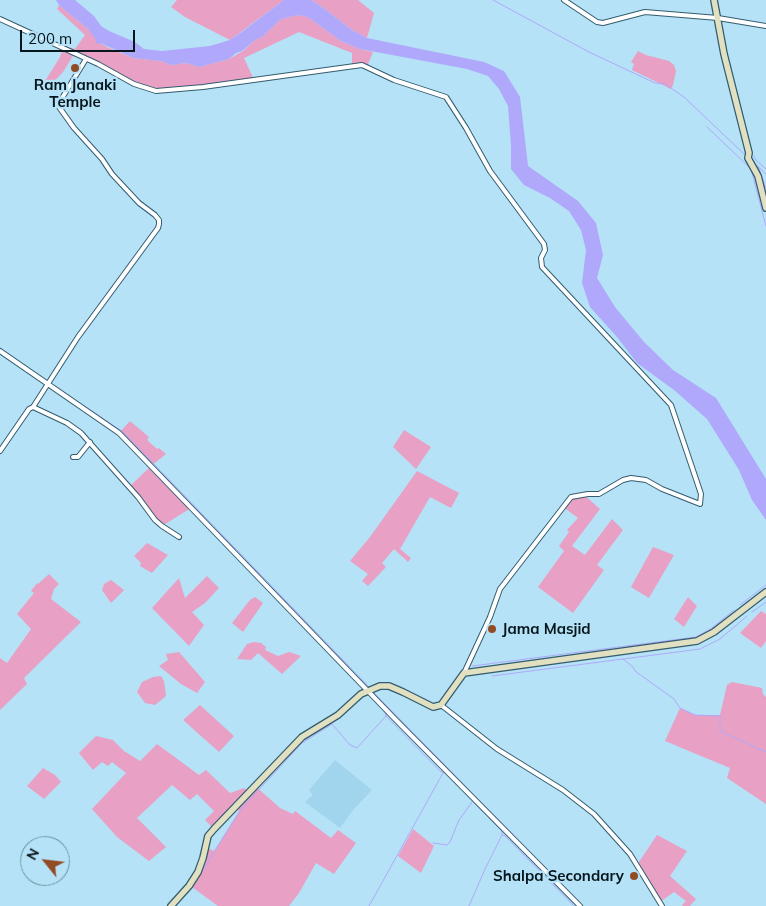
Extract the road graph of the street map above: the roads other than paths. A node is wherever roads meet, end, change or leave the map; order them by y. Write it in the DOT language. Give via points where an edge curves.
graph roads {
  1 [pos="564,0"];
  2 [pos="714,0"];
  3 [pos="718,18"];
  4 [pos="0,20"];
  5 [pos="766,26"];
  6 [pos="86,60"];
  7 [pos="766,208"];
  8 [pos="0,351"];
  9 [pos="48,384"];
  10 [pos="33,407"];
  11 [pos="90,442"];
  12 [pos="0,451"];
  13 [pos="73,457"];
  14 [pos="179,537"];
  15 [pos="766,592"];
  16 [pos="464,673"];
  17 [pos="368,691"];
  18 [pos="441,705"];
  19 [pos="171,906"];
  20 [pos="580,906"];
  21 [pos="662,906"];
  1 -- 3 [label="street" via="603,23 645,12"];
  2 -- 3 [label="street"];
  3 -- 5 [label="street"];
  3 -- 7 [label="street" via="748,158 758,176"];
  4 -- 6 [label="street"];
  6 -- 9 [label="street" via="59,107 112,174 159,220 159,224"];
  6 -- 16 [label="street" via="134,84 156,91 362,65 394,80 446,97 490,171 544,244 542,267 671,404 701,494 700,504 662,490 646,480 631,478 599,494 571,497 500,589"];
  8 -- 9 [label="street"];
  9 -- 10 [label="street"];
  9 -- 17 [label="street" via="119,433"];
  10 -- 11 [label="street" via="67,423"];
  10 -- 12 [label="street" via="28,409"];
  11 -- 13 [label="street" via="78,457"];
  11 -- 14 [label="street" via="155,520"];
  15 -- 16 [label="street" via="714,632 697,641"];
  16 -- 18 [label="street"];
  17 -- 18 [label="street" via="389,686 432,707"];
  17 -- 19 [label="street" via="330,721 302,737 214,828 208,836 198,872"];
  17 -- 20 [label="street"];
  18 -- 21 [label="street" via="497,749 563,790 594,814 630,854"];
}
